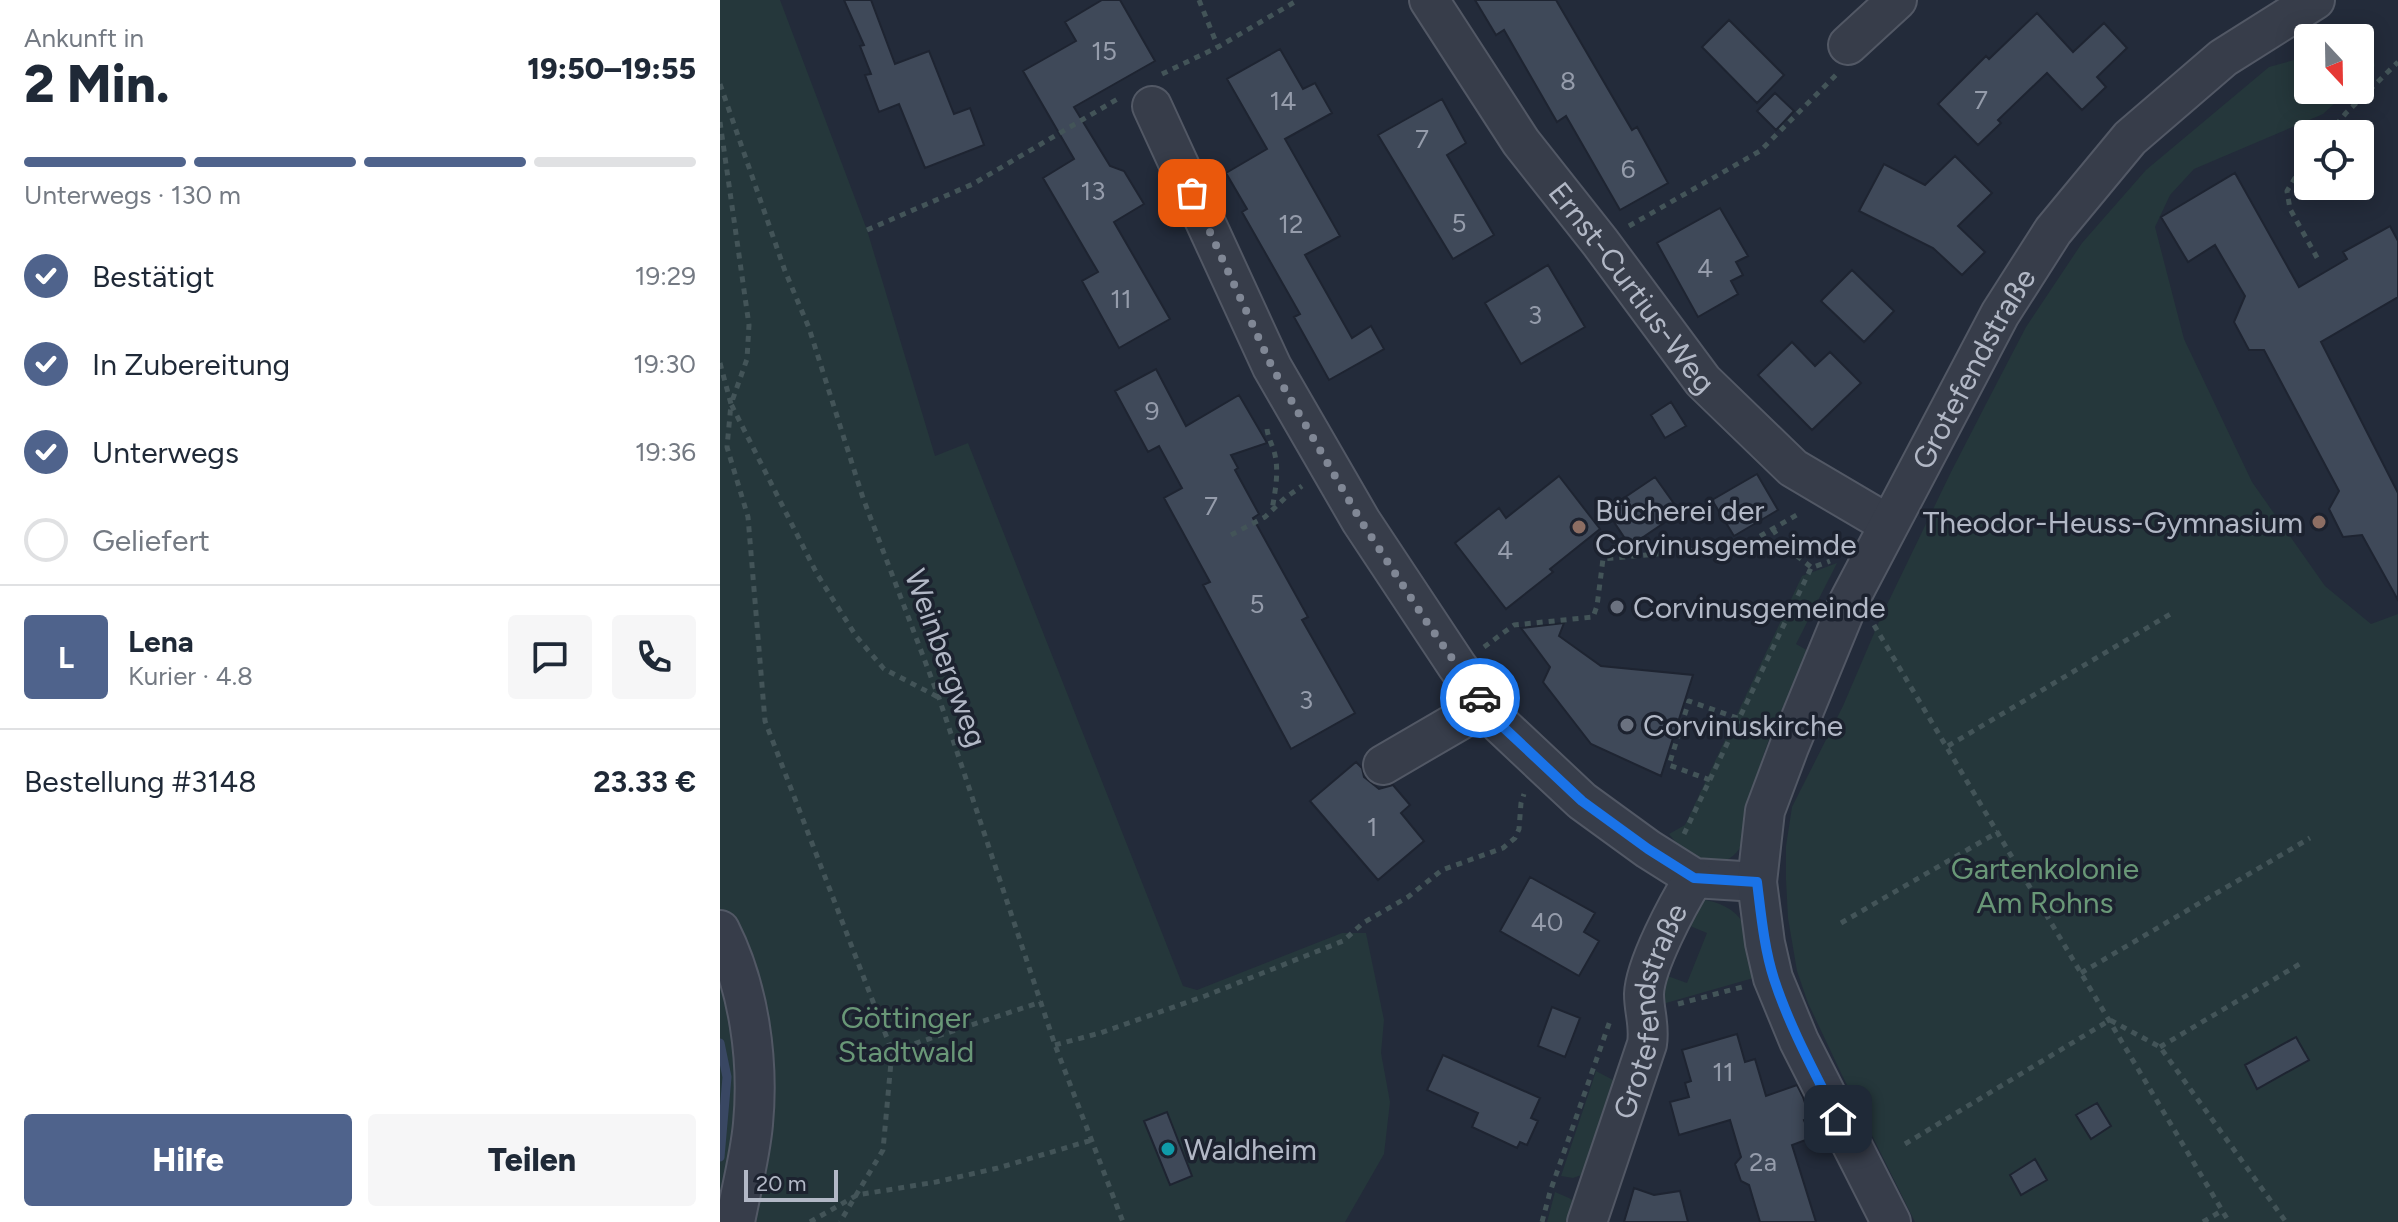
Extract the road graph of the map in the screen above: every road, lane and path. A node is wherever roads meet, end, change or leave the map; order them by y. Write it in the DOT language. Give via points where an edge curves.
graph roads {
  1 [pos="1199,0"];
  2 [pos="1298,0"];
  3 [pos="1429,0"];
  4 [pos="1897,0"];
  5 [pos="2315,0"];
  6 [pos="1848,45"];
  7 [pos="1218,47"];
  8 [pos="2398,62"];
  9 [pos="720,86"];
  10 [pos="1145,92"];
  11 [pos="720,96"];
  12 [pos="2340,120"];
  13 [pos="720,122"];
  14 [pos="2294,180"];
  15 [pos="867,230"];
  16 [pos="1600,242"];
  17 [pos="2320,263"];
  18 [pos="720,363"];
  19 [pos="731,404"];
  20 [pos="1266,433"];
  21 [pos="1291,492"];
  22 [pos="1809,508"];
  23 [pos="1272,510"];
  24 [pos="1888,524"];
  25 [pos="1773,529"];
  26 [pos="1231,535"];
  27 [pos="1837,559"];
  28 [pos="1811,568"];
  29 [pos="1849,601"];
  30 [pos="2172,613"];
  31 [pos="1457,666"];
  32 [pos="939,698"];
  33 [pos="1486,705"];
  34 [pos="1740,719"];
  35 [pos="1948,746"];
  36 [pos="1383,765"];
  37 [pos="1547,768"];
  38 [pos="1710,780"];
  39 [pos="1998,832"];
  40 [pos="2310,838"];
  41 [pos="1682,871"];
  42 [pos="1757,882"];
  43 [pos="1841,923"];
  44 [pos="720,930"];
  45 [pos="2303,962"];
  46 [pos="2081,973"];
  47 [pos="1773,978"];
  48 [pos="1041,1002"];
  49 [pos="1646,1004"];
  50 [pos="2110,1020"];
  51 [pos="1055,1045"];
  52 [pos="2160,1047"];
  53 [pos="892,1051"];
  54 [pos="1092,1140"];
  55 [pos="1905,1144"];
  56 [pos="857,1195"];
  57 [pos="2223,1210"];
  58 [pos="735,1222"];
  59 [pos="810,1222"];
  60 [pos="840,1222"];
  61 [pos="1122,1222"];
  62 [pos="1542,1222"];
  63 [pos="1587,1222"];
  64 [pos="1891,1222"];
  65 [pos="2203,1222"];
  66 [pos="2229,1222"];
  67 [pos="2286,1222"];
  1 -- 7 [label="path"];
  2 -- 7 [label="path"];
  3 -- 16 [label="street, Ernst-Curtius-Weg" via="1521,142"];
  4 -- 6 [label="street"];
  5 -- 24 [label="street, Grotefendstraße" via="2223,58 2130,138 2053,231 2000,314"];
  6 -- 16 [label="path" via="1841,70 1760,151"];
  7 -- 10 [label="path"];
  8 -- 12 [label="path"];
  9 -- 11 [label="path"];
  9 -- 32 [label="path, Weinbergweg" via="809,328 863,498"];
  10 -- 15 [label="path" via="973,184"];
  10 -- 31 [label="street" via="1272,367 1361,521"];
  13 -- 19 [label="path" via="749,325 747,359"];
  14 -- 17 [label="path" via="2287,191 2290,209"];
  16 -- 24 [label="street, Ernst-Curtius-Weg" via="1703,381 1793,468"];
  18 -- 19 [label="path"];
  19 -- 32 [label="path" via="817,574 856,636 884,669"];
  19 -- 53 [label="path" via="727,447 748,517 765,721"];
  20 -- 23 [label="path" via="1277,470"];
  21 -- 23 [label="path"];
  22 -- 25 [label="path"];
  23 -- 26 [label="path"];
  24 -- 29 [label="street, Grotefendstraße"];
  25 -- 28 [label="path" via="1782,544"];
  25 -- 31 [label="path" via="1743,546 1603,559 1593,617 1514,625"];
  27 -- 28 [label="path"];
  28 -- 34 [label="path"];
  29 -- 35 [label="path" via="1878,628"];
  29 -- 42 [label="street, Grotefendstraße" via="1765,811"];
  30 -- 35 [label="path"];
  31 -- 33 [label="street"];
  32 -- 48 [label="path, Weinbergweg"];
  33 -- 36 [label="street"];
  33 -- 37 [label="street"];
  34 -- 38 [label="path"];
  34 -- 38 [label="path" via="1689,701 1669,765"];
  35 -- 39 [label="path"];
  37 -- 41 [label="street" via="1582,801"];
  37 -- 51 [label="path" via="1526,790 1515,838 1503,848 1442,870 1343,941 1205,996"];
  38 -- 41 [label="path"];
  39 -- 43 [label="path"];
  39 -- 46 [label="path"];
  40 -- 46 [label="path"];
  41 -- 42 [label="street, Grotefendstraße"];
  41 -- 49 [label="street, Grotefendstraße" via="1676,908 1648,973"];
  42 -- 47 [label="street"];
  44 -- 58 [label="street" via="743,989 754,1058 753,1124"];
  45 -- 52 [label="path"];
  46 -- 50 [label="path"];
  47 -- 49 [label="path"];
  47 -- 64 [label="street" via="1799,1041"];
  48 -- 51 [label="path, Weinbergweg"];
  48 -- 53 [label="path"];
  49 -- 62 [label="path" via="1618,1001"];
  49 -- 63 [label="street, Grotefendstraße" via="1647,1044"];
  50 -- 52 [label="path"];
  50 -- 55 [label="path"];
  50 -- 57 [label="path"];
  51 -- 54 [label="path, Weinbergweg"];
  52 -- 67 [label="path"];
  53 -- 56 [label="path" via="883,1150"];
  54 -- 56 [label="path" via="998,1168"];
  54 -- 61 [label="path, Weinbergweg"];
  56 -- 59 [label="path"];
  56 -- 60 [label="path"];
  57 -- 65 [label="path"];
  57 -- 66 [label="path"];
}
